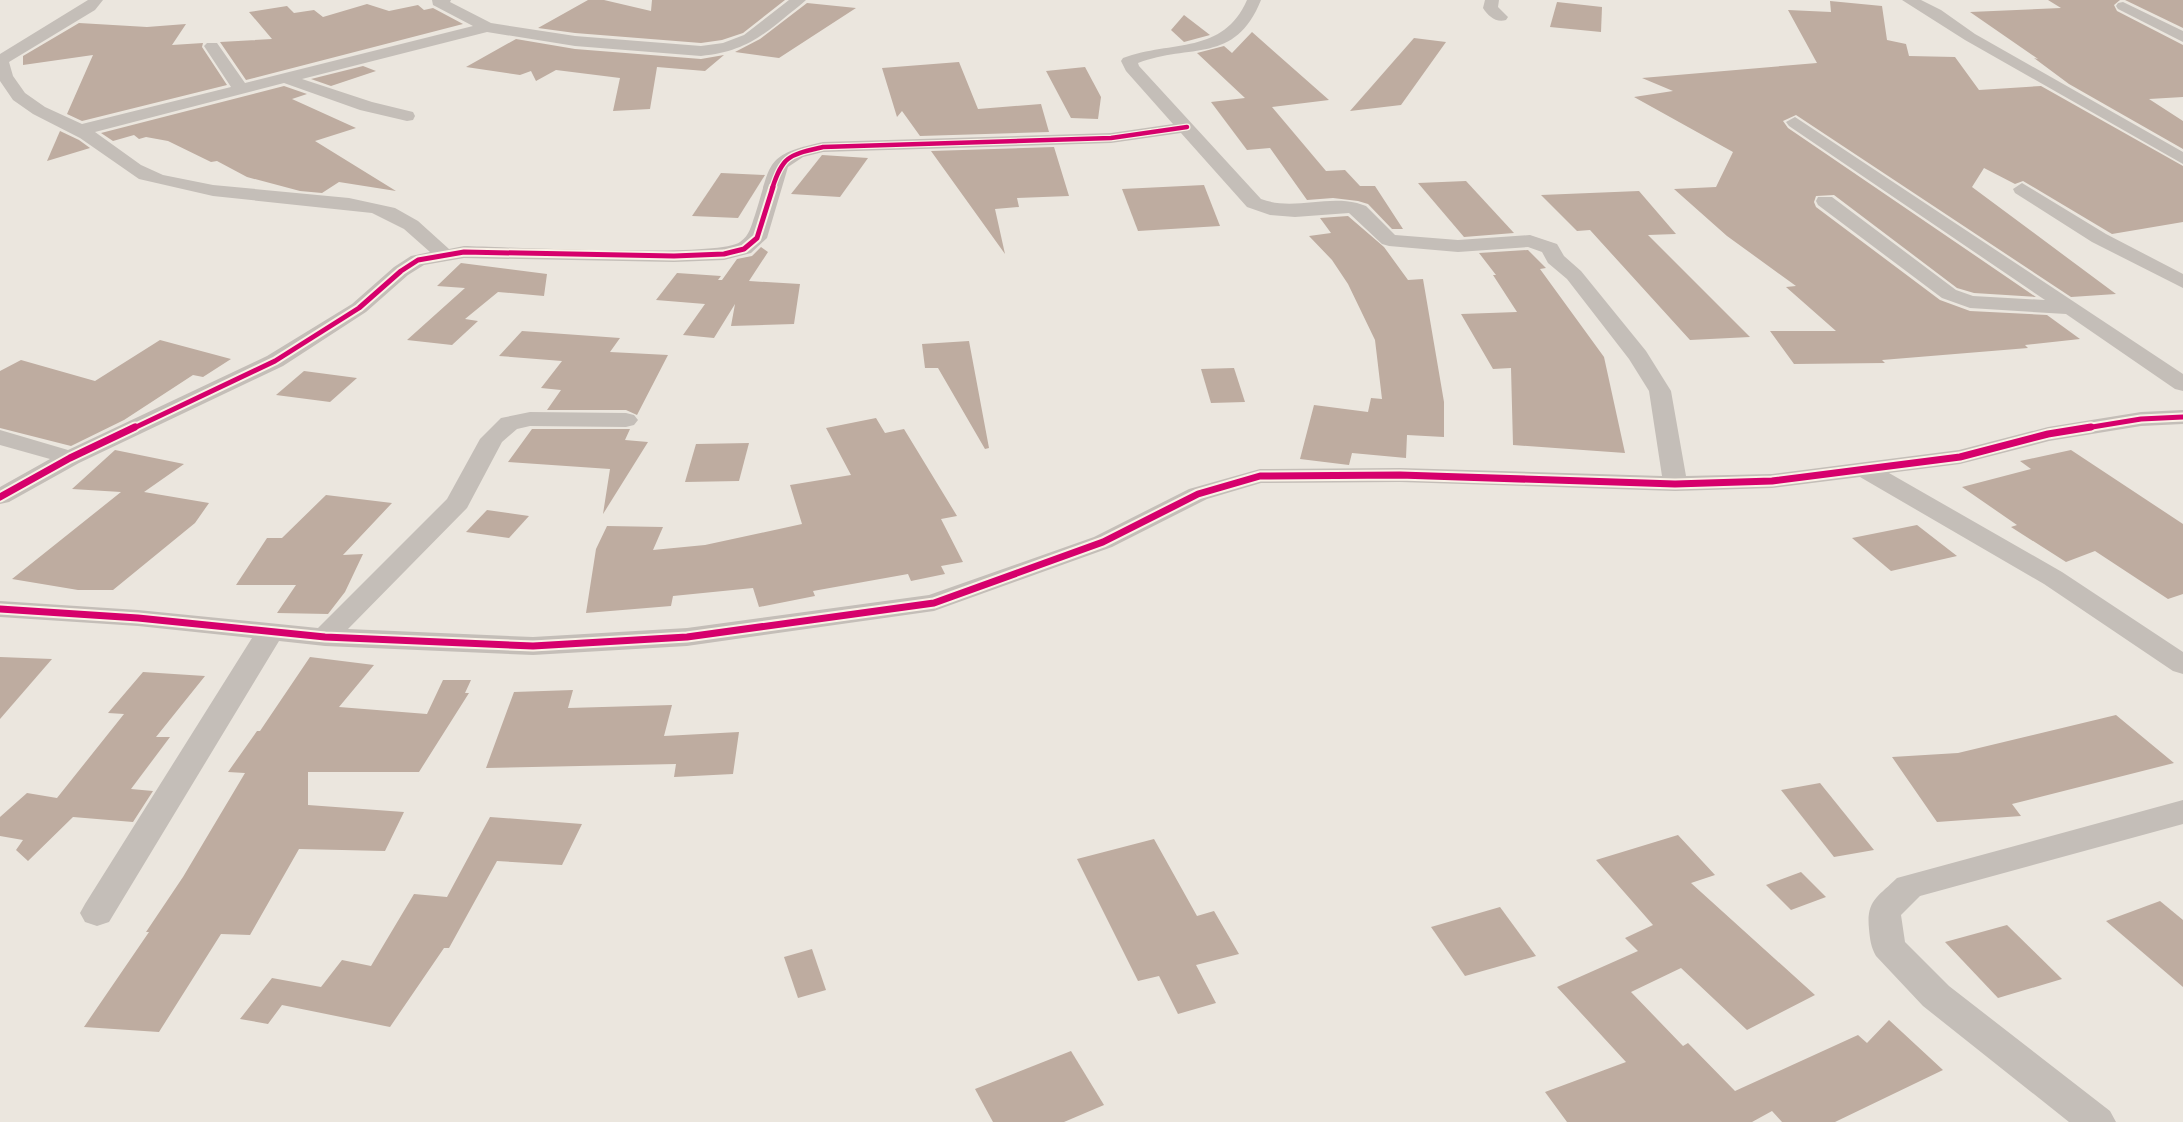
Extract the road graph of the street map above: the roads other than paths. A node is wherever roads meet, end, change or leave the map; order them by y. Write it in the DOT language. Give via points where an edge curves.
graph roads {
  1 [pos="96,0"];
  2 [pos="444,0"];
  3 [pos="799,0"];
  4 [pos="1254,0"];
  5 [pos="1492,0"];
  6 [pos="1909,0"];
  7 [pos="2123,6"];
  8 [pos="1501,17"];
  9 [pos="486,27"];
  10 [pos="2183,37"];
  11 [pos="212,46"];
  12 [pos="1,69"];
  13 [pos="284,78"];
  14 [pos="241,89"];
  15 [pos="407,116"];
  16 [pos="1796,122"];
  17 [pos="1187,127"];
  18 [pos="81,130"];
  19 [pos="2183,159"];
  20 [pos="2022,189"];
  21 [pos="1825,201"];
  22 [pos="443,254"];
  23 [pos="2183,282"];
  24 [pos="2070,309"];
  25 [pos="2183,384"];
  26 [pos="201,396"];
  27 [pos="232,399"];
  28 [pos="2183,417"];
  29 [pos="626,420"];
  30 [pos="0,437"];
  31 [pos="70,458"];
  32 [pos="1864,469"];
  33 [pos="1675,484"];
  34 [pos="0,497"];
  35 [pos="0,609"];
  36 [pos="270,632"];
  37 [pos="325,637"];
  38 [pos="2183,665"];
  39 [pos="2183,811"];
  40 [pos="97,913"];
  41 [pos="2097,1122"];
  1 -- 12 [label="street"];
  2 -- 9 [label="street" via="438,2"];
  3 -- 9 [label="street" via="761,31 721,50 587,42"];
  4 -- 17 [label="street" via="1234,33 1129,61"];
  5 -- 8 [label="street" via="1490,8"];
  6 -- 19 [label="street"];
  7 -- 10 [label="street"];
  9 -- 13 [label="street"];
  11 -- 14 [label="street"];
  12 -- 18 [label="street" via="12,91 26,103"];
  13 -- 14 [label="street"];
  13 -- 15 [label="street"];
  14 -- 18 [label="street"];
  16 -- 24 [label="street"];
  17 -- 22 [label="street" via="1111,138 822,147 797,153 780,164 757,238 744,249 724,254"];
  17 -- 33 [label="street" via="1254,203 1262,206 1295,211 1350,207 1359,210 1389,240 1458,246 1530,241 1550,248 1638,356 1660,391"];
  18 -- 22 [label="street" via="154,179 208,190 350,203 388,212 425,235"];
  20 -- 23 [label="street" via="2099,238"];
  21 -- 24 [label="street" via="1949,294 1970,302"];
  22 -- 26 [label="street" via="418,260 359,308 275,361"];
  24 -- 25 [label="street"];
  26 -- 27 [label="street"];
  26 -- 31 [label="street"];
  28 -- 32 [label="street" via="2048,434 1960,457"];
  29 -- 37 [label="street" via="509,423 492,439 457,503"];
  30 -- 31 [label="street"];
  31 -- 34 [label="street"];
  32 -- 33 [label="street" via="1772,481"];
  32 -- 38 [label="street" via="2053,578"];
  33 -- 37 [label="street" via="1400,475 1260,477 1198,494 1102,542 934,603 687,637 533,646"];
  35 -- 36 [label="street"];
  36 -- 37 [label="street"];
  36 -- 40 [label="street"];
  39 -- 41 [label="street" via="1909,887 1884,912 1888,947 1936,996"];
}
